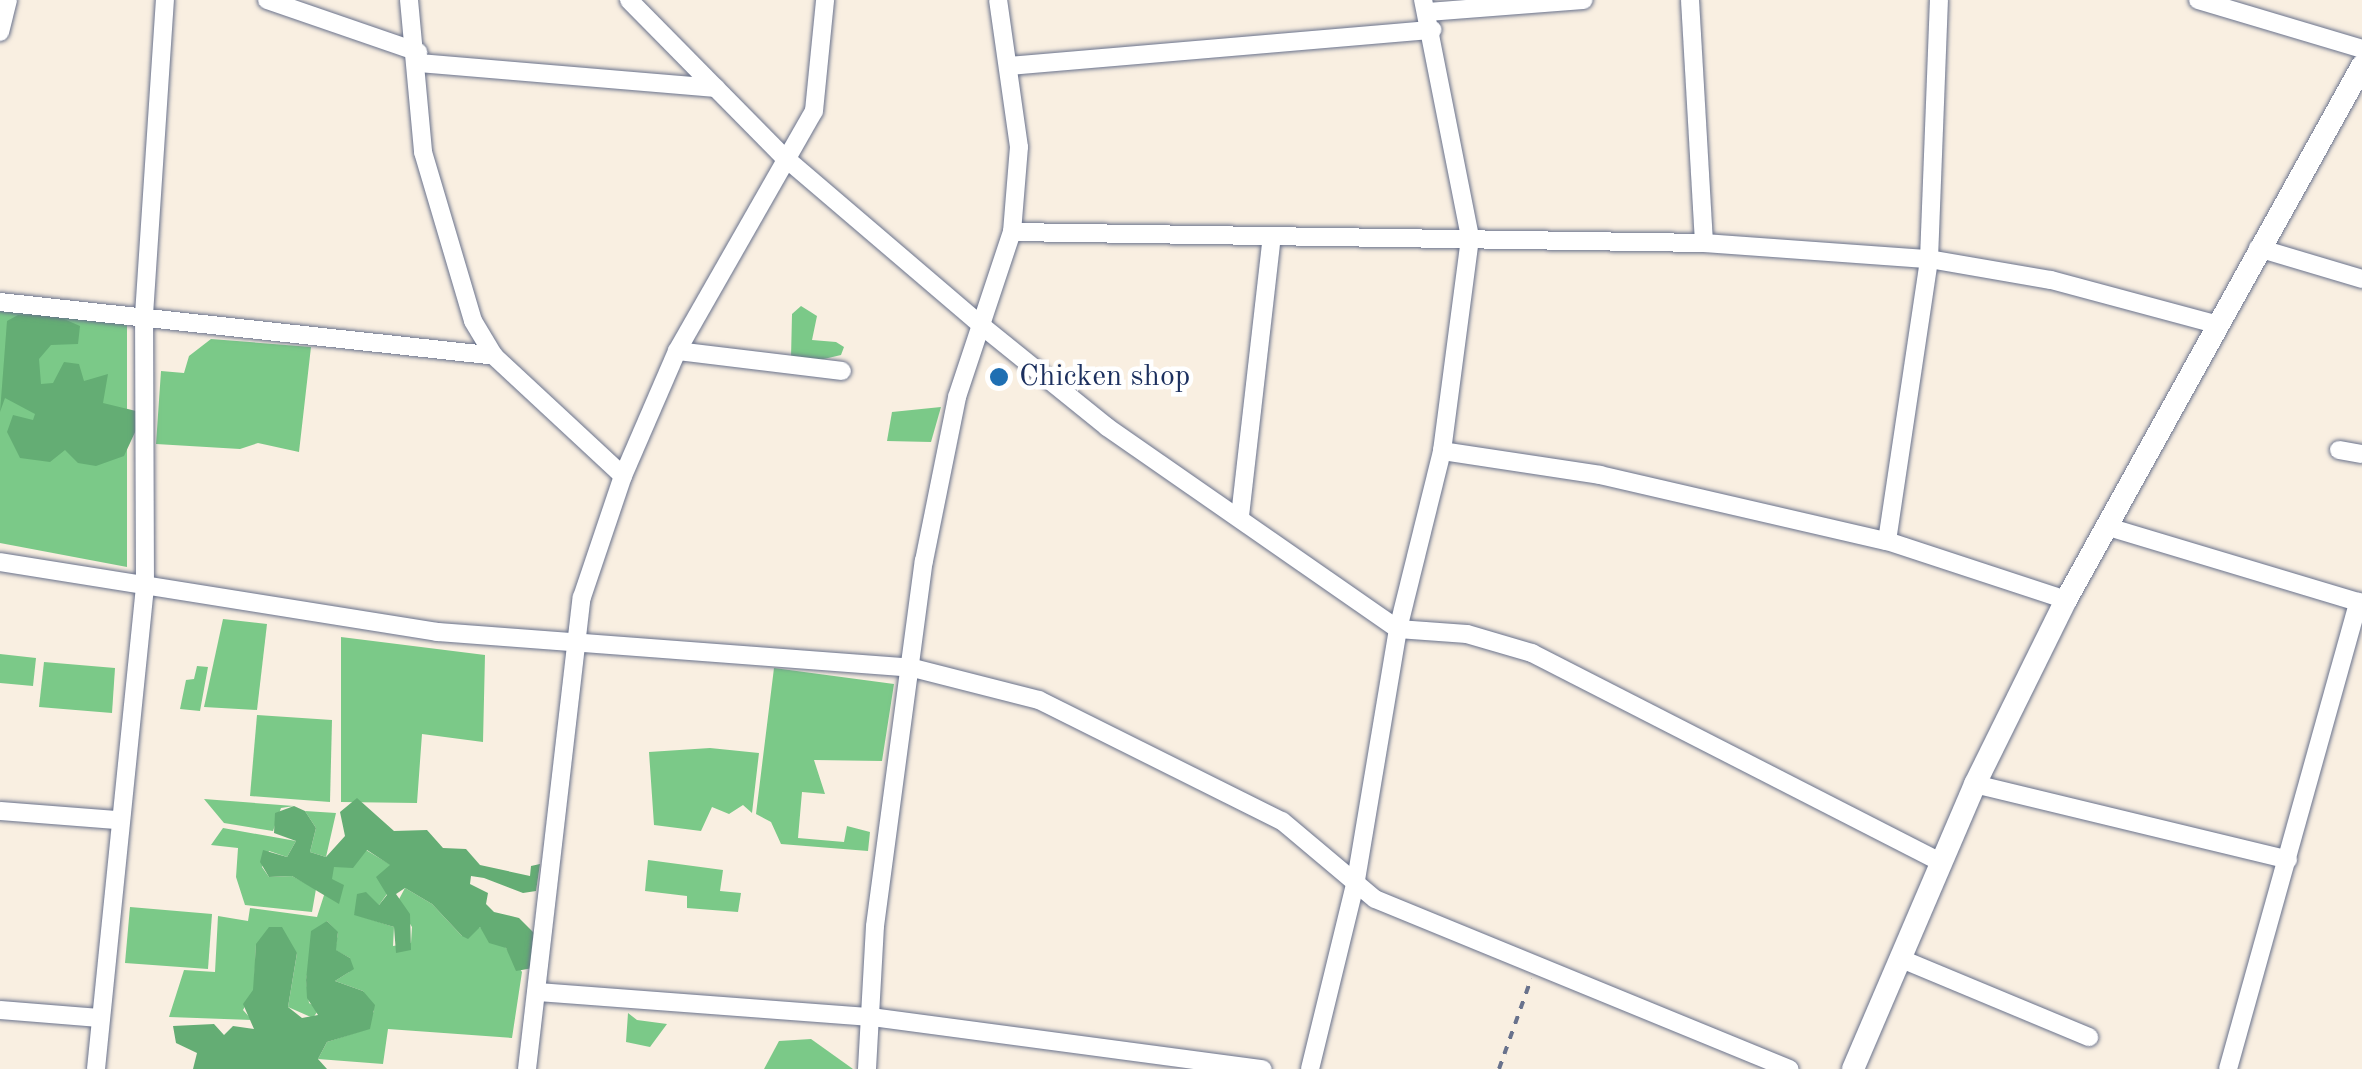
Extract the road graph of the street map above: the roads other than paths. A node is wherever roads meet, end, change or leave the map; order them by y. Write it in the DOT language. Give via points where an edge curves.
graph roads {
  1 [pos="8,0"];
  2 [pos="165,0"];
  3 [pos="267,0"];
  4 [pos="409,0"];
  5 [pos="629,0"];
  6 [pos="825,0"];
  7 [pos="998,0"];
  8 [pos="1584,0"];
  9 [pos="1690,0"];
  10 [pos="1938,0"];
  11 [pos="2198,0"];
  12 [pos="1427,14"];
  13 [pos="0,32"];
  14 [pos="2362,49"];
  15 [pos="418,57"];
  16 [pos="1009,66"];
  17 [pos="2362,66"];
  18 [pos="716,88"];
  19 [pos="783,156"];
  20 [pos="1012,232"];
  21 [pos="1272,236"];
  22 [pos="1470,237"];
  23 [pos="1704,244"];
  24 [pos="2258,248"];
  25 [pos="1929,258"];
  26 [pos="2362,279"];
  27 [pos="0,302"];
  28 [pos="144,316"];
  29 [pos="2215,324"];
  30 [pos="982,326"];
  31 [pos="676,351"];
  32 [pos="494,356"];
  33 [pos="842,371"];
  34 [pos="2338,450"];
  35 [pos="1442,451"];
  36 [pos="2362,454"];
  37 [pos="623,476"];
  38 [pos="1240,516"];
  39 [pos="2106,526"];
  40 [pos="1887,541"];
  41 [pos="0,562"];
  42 [pos="145,589"];
  43 [pos="2066,600"];
  44 [pos="2360,603"];
  45 [pos="1398,629"];
  46 [pos="576,642"];
  47 [pos="913,668"];
  48 [pos="1975,784"];
  49 [pos="0,811"];
  50 [pos="117,820"];
  51 [pos="2288,860"];
  52 [pos="1940,862"];
  53 [pos="1356,880"];
  54 [pos="1900,958"];
  55 [pos="537,992"];
  56 [pos="0,1010"];
  57 [pos="872,1017"];
  58 [pos="100,1018"];
  59 [pos="2089,1037"];
  60 [pos="96,1069"];
  61 [pos="527,1069"];
  62 [pos="867,1069"];
  63 [pos="1263,1069"];
  64 [pos="1310,1069"];
  65 [pos="1788,1069"];
  66 [pos="1853,1069"];
  67 [pos="2228,1069"];
  1 -- 13 [label="street"];
  2 -- 28 [label="street"];
  3 -- 15 [label="street"];
  4 -- 15 [label="street"];
  5 -- 18 [label="street"];
  6 -- 19 [label="street" via="814,111"];
  7 -- 16 [label="street"];
  8 -- 12 [label="street"];
  9 -- 23 [label="street"];
  10 -- 25 [label="street"];
  11 -- 14 [label="street"];
  12 -- 16 [label="street"];
  12 -- 22 [label="street"];
  15 -- 18 [label="street"];
  15 -- 32 [label="street" via="423,152 473,322"];
  16 -- 20 [label="street" via="1019,147"];
  17 -- 24 [label="street"];
  18 -- 19 [label="street"];
  19 -- 30 [label="street"];
  19 -- 31 [label="street"];
  20 -- 21 [label="street"];
  20 -- 30 [label="street"];
  21 -- 22 [label="street"];
  21 -- 38 [label="street"];
  22 -- 23 [label="street"];
  22 -- 35 [label="street"];
  23 -- 25 [label="street"];
  24 -- 26 [label="street"];
  24 -- 29 [label="street"];
  25 -- 29 [label="street" via="2051,280"];
  25 -- 40 [label="street"];
  27 -- 28 [label="street"];
  28 -- 32 [label="street"];
  28 -- 42 [label="street"];
  29 -- 39 [label="street"];
  30 -- 38 [label="street" via="1108,427"];
  30 -- 47 [label="street" via="958,396 924,561"];
  31 -- 33 [label="street"];
  31 -- 37 [label="street"];
  32 -- 37 [label="street"];
  34 -- 36 [label="street"];
  35 -- 40 [label="street" via="1600,475"];
  35 -- 45 [label="street"];
  37 -- 46 [label="street" via="582,596"];
  38 -- 45 [label="street"];
  39 -- 43 [label="street"];
  39 -- 44 [label="street"];
  40 -- 43 [label="street"];
  41 -- 42 [label="street"];
  42 -- 46 [label="street" via="437,632"];
  42 -- 50 [label="street"];
  43 -- 48 [label="street"];
  44 -- 51 [label="street"];
  45 -- 52 [label="street" via="1467,634 1532,652"];
  45 -- 53 [label="street"];
  46 -- 47 [label="street"];
  46 -- 55 [label="street"];
  47 -- 53 [label="street" via="1039,700 1282,821"];
  47 -- 57 [label="street" via="875,926"];
  48 -- 51 [label="street"];
  48 -- 52 [label="street"];
  49 -- 50 [label="street"];
  50 -- 58 [label="street"];
  51 -- 67 [label="street"];
  52 -- 54 [label="street"];
  53 -- 64 [label="street"];
  53 -- 65 [label="street" via="1375,898"];
  54 -- 59 [label="street"];
  54 -- 66 [label="street"];
  55 -- 57 [label="street"];
  55 -- 61 [label="street"];
  56 -- 58 [label="street"];
  57 -- 62 [label="street"];
  57 -- 63 [label="street"];
  58 -- 60 [label="street"];
}
